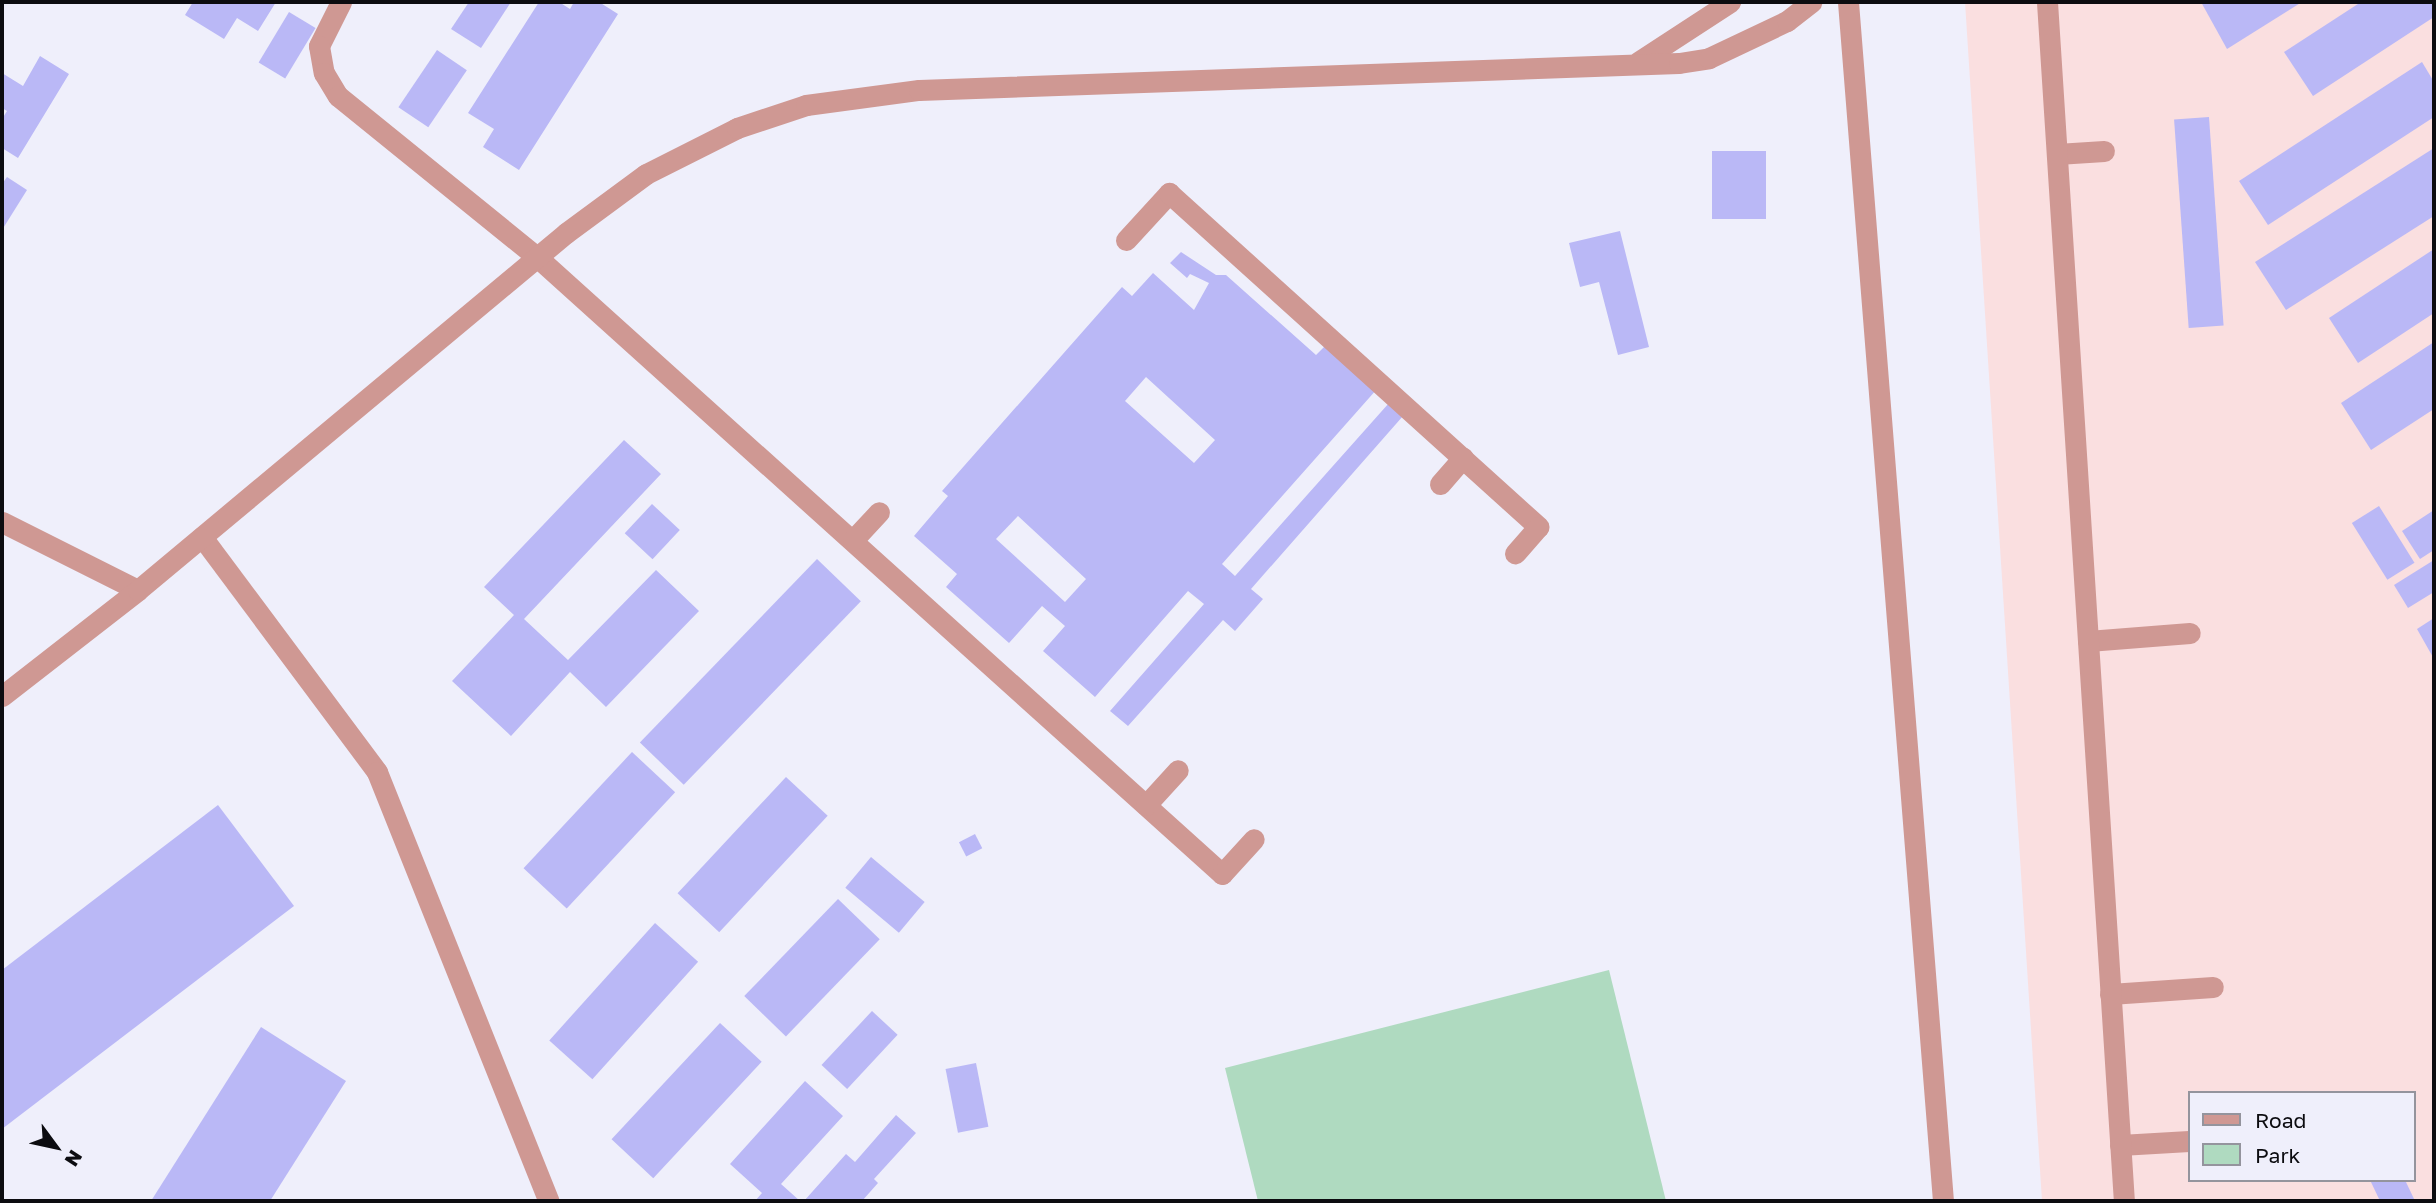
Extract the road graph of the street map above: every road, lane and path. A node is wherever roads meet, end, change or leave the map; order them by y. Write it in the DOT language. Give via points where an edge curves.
graph roads {
  1 [pos="341,2"];
  2 [pos="1730,2"];
  3 [pos="1811,2"];
  4 [pos="1848,2"];
  5 [pos="2048,2"];
  6 [pos="1638,62"];
  7 [pos="2104,151"];
  8 [pos="2057,154"];
  9 [pos="1126,240"];
  10 [pos="537,257"];
  11 [pos="1462,458"];
  12 [pos="1440,484"];
  13 [pos="879,512"];
  14 [pos="2,522"];
  15 [pos="202,537"];
  16 [pos="853,540"];
  17 [pos="1515,553"];
  18 [pos="138,590"];
  19 [pos="2190,633"];
  20 [pos="2088,641"];
  21 [pos="2,696"];
  22 [pos="1178,770"];
  23 [pos="1146,806"];
  24 [pos="1254,839"];
  25 [pos="2213,987"];
  26 [pos="2110,994"];
  27 [pos="2188,1140"];
  28 [pos="2120,1145"];
  29 [pos="549,1201"];
  30 [pos="1943,1201"];
  31 [pos="2124,1201"];
  1 -- 10 [label="street" via="319,46 324,73 338,96"];
  2 -- 6 [label="street"];
  3 -- 6 [label="street" via="1787,21 1709,58"];
  4 -- 30 [label="street"];
  5 -- 8 [label="street"];
  6 -- 10 [label="street" via="919,90 806,104 737,128 646,174"];
  7 -- 8 [label="street"];
  8 -- 20 [label="street"];
  9 -- 11 [label="street" via="1170,192"];
  10 -- 15 [label="street"];
  10 -- 16 [label="street"];
  11 -- 12 [label="street"];
  11 -- 17 [label="street" via="1538,527"];
  13 -- 16 [label="street"];
  14 -- 18 [label="street"];
  15 -- 18 [label="street"];
  15 -- 29 [label="street" via="377,772"];
  16 -- 23 [label="street"];
  18 -- 21 [label="street"];
  19 -- 20 [label="street"];
  20 -- 26 [label="street"];
  22 -- 23 [label="street"];
  23 -- 24 [label="street" via="1222,874"];
  25 -- 26 [label="street"];
  26 -- 28 [label="street"];
  27 -- 28 [label="street"];
  28 -- 31 [label="street"];
}
